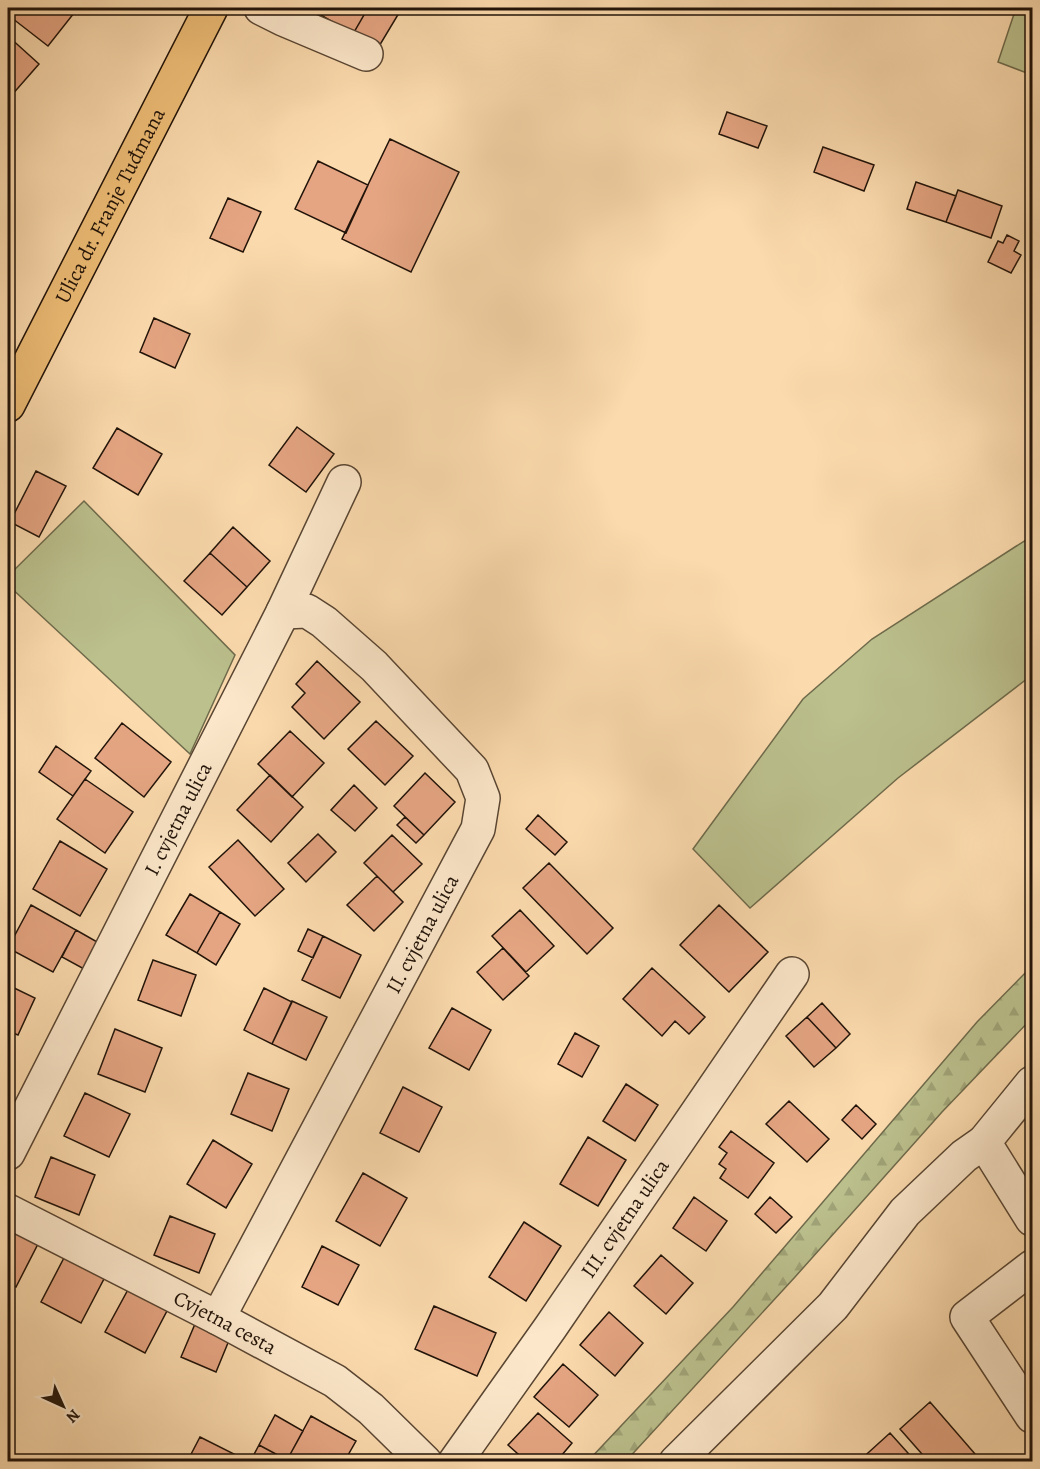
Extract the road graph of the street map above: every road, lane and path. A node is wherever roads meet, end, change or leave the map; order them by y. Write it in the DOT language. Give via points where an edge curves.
graph roads {
  1 [pos="212,8"];
  2 [pos="261,8"];
  3 [pos="366,54"];
  4 [pos="8,405"];
  5 [pos="344,482"];
  6 [pos="283,612"];
  7 [pos="792,974"];
  8 [pos="1028,1099"];
  9 [pos="984,1142"];
  10 [pos="8,1153"];
  11 [pos="8,1210"];
  12 [pos="1032,1219"];
  13 [pos="1032,1267"];
  14 [pos="218,1318"];
  15 [pos="1029,1404"];
  16 [pos="425,1461"];
  17 [pos="455,1461"];
  18 [pos="676,1461"];
  1 -- 4 [label="main road, Ulica dr. Franje Tuđmana"];
  2 -- 3 [label="street"];
  5 -- 6 [label="street, I. cvjetna ulica"];
  6 -- 10 [label="street, I. cvjetna ulica"];
  6 -- 14 [label="street, II. cvjetna ulica" via="307,611 324,621 374,666 472,770 483,798 478,829"];
  7 -- 17 [label="street, III. cvjetna ulica"];
  8 -- 9 [label="street"];
  9 -- 12 [label="street"];
  9 -- 18 [label="street" via="964,1155 905,1212 832,1306"];
  11 -- 14 [label="street, Cvjetna cesta"];
  13 -- 15 [label="street" via="967,1317"];
  14 -- 16 [label="street, Cvjetna cesta" via="335,1381"];
}
